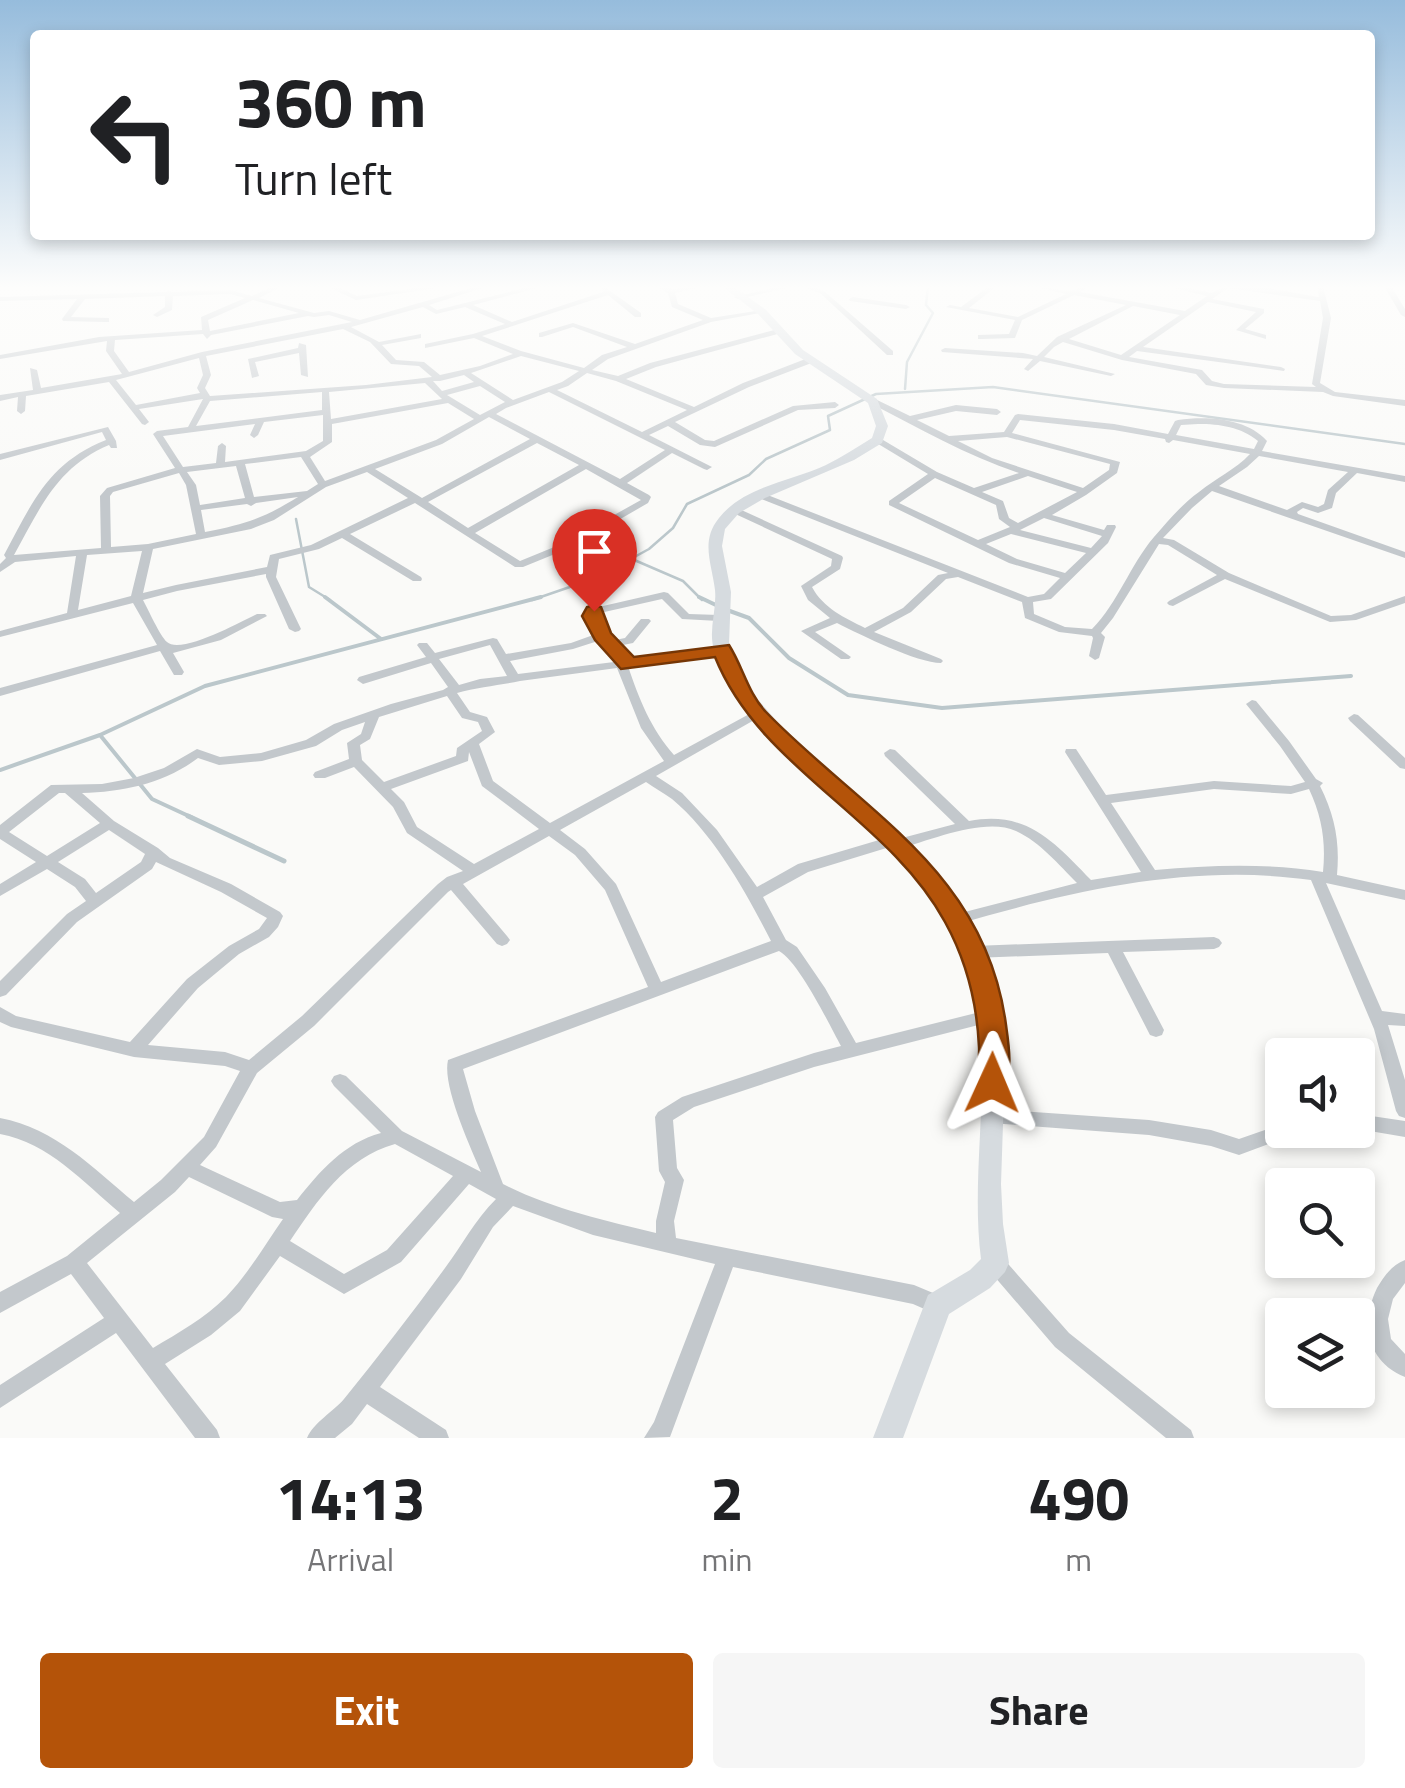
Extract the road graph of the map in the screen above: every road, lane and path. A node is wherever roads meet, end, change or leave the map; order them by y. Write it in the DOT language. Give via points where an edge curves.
graph roads {
  1 [pos="112,353"];
  2 [pos="207,353"];
  3 [pos="288,353"];
  4 [pos="302,353"];
  5 [pos="386,353"];
  6 [pos="619,353"];
  7 [pos="648,353"];
  8 [pos="698,353"];
  9 [pos="803,353"];
  10 [pos="961,353"];
  11 [pos="991,353"];
  12 [pos="1042,353"];
  13 [pos="1095,353"];
  14 [pos="1101,353"];
  15 [pos="1131,353"];
  16 [pos="1160,353"];
  17 [pos="1168,353"];
  18 [pos="1321,353"];
  19 [pos="202,354"];
  20 [pos="520,354"];
  21 [pos="1036,358"];
  22 [pos="1122,358"];
  23 [pos="811,360"];
  24 [pos="670,361"];
  25 [pos="957,363"];
  26 [pos="586,369"];
  27 [pos="1081,369"];
  28 [pos="1170,369"];
  29 [pos="1280,369"];
  30 [pos="34,370"];
  31 [pos="1028,370"];
  32 [pos="467,374"];
  33 [pos="1111,374"];
  34 [pos="305,375"];
  35 [pos="128,376"];
  36 [pos="255,376"];
  37 [pos="440,379"];
  38 [pos="619,379"];
  39 [pos="111,380"];
  40 [pos="428,381"];
  41 [pos="480,383"];
  42 [pos="326,390"];
  43 [pos="551,390"];
  44 [pos="1320,390"];
  45 [pos="38,393"];
  46 [pos="22,395"];
  47 [pos="205,397"];
  48 [pos="444,397"];
  49 [pos="0,398"];
  50 [pos="869,398"];
  51 [pos="1405,402"];
  52 [pos="512,403"];
  53 [pos="835,405"];
  54 [pos="138,408"];
  55 [pos="695,410"];
  56 [pos="21,411"];
  57 [pos="997,412"];
  58 [pos="483,416"];
  59 [pos="326,417"];
  60 [pos="910,419"];
  61 [pos="261,420"];
  62 [pos="145,422"];
  63 [pos="670,422"];
  64 [pos="192,426"];
  65 [pos="254,434"];
  66 [pos="1007,434"];
  67 [pos="642,435"];
  68 [pos="946,438"];
  69 [pos="534,440"];
  70 [pos="878,440"];
  71 [pos="1170,440"];
  72 [pos="715,444"];
  73 [pos="222,446"];
  74 [pos="672,449"];
  75 [pos="306,454"];
  76 [pos="1258,454"];
  77 [pos="0,457"];
  78 [pos="686,457"];
  79 [pos="240,463"];
  80 [pos="220,464"];
  81 [pos="586,466"];
  82 [pos="707,467"];
  83 [pos="369,469"];
  84 [pos="180,470"];
  85 [pos="1354,472"];
  86 [pos="934,474"];
  87 [pos="1026,474"];
  88 [pos="1405,478"];
  89 [pos="622,482"];
  90 [pos="323,485"];
  91 [pos="1214,488"];
  92 [pos="1082,491"];
  93 [pos="308,492"];
  94 [pos="971,492"];
  95 [pos="762,496"];
  96 [pos="420,499"];
  97 [pos="251,502"];
  98 [pos="197,508"];
  99 [pos="734,510"];
  100 [pos="1043,516"];
  101 [pos="1294,516"];
  102 [pos="844,528"];
  103 [pos="1012,528"];
  104 [pos="469,532"];
  105 [pos="20,534"];
  106 [pos="344,535"];
  107 [pos="201,536"];
  108 [pos="0,538"];
  109 [pos="1156,541"];
  110 [pos="976,544"];
  111 [pos="148,547"];
  112 [pos="816,548"];
  113 [pos="1092,551"];
  114 [pos="106,552"];
  115 [pos="82,554"];
  116 [pos="1405,556"];
  117 [pos="12,559"];
  118 [pos="0,569"];
  119 [pos="270,570"];
  120 [pos="958,574"];
  121 [pos="1064,576"];
  122 [pos="1226,576"];
  123 [pos="418,579"];
  124 [pos="136,598"];
  125 [pos="1405,599"];
  126 [pos="1027,600"];
  127 [pos="1172,602"];
  128 [pos="72,615"];
  129 [pos="261,616"];
  130 [pos="719,618"];
  131 [pos="840,618"];
  132 [pos="645,622"];
  133 [pos="296,628"];
  134 [pos="866,632"];
  135 [pos="0,634"];
  136 [pos="1095,634"];
  137 [pos="608,640"];
  138 [pos="423,645"];
  139 [pos="167,646"];
  140 [pos="722,650"];
  141 [pos="1095,656"];
  142 [pos="844,657"];
  143 [pos="432,658"];
  144 [pos="506,658"];
  145 [pos="937,662"];
  146 [pos="626,665"];
  147 [pos="178,672"];
  148 [pos="363,680"];
  149 [pos="515,680"];
  150 [pos="453,690"];
  151 [pos="0,692"];
  152 [pos="1252,704"];
  153 [pos="756,715"];
  154 [pos="373,718"];
  155 [pos="1354,718"];
  156 [pos="472,742"];
  157 [pos="1071,752"];
  158 [pos="890,753"];
  159 [pos="671,760"];
  160 [pos="356,761"];
  161 [pos="1405,765"];
  162 [pos="320,774"];
  163 [pos="648,776"];
  164 [pos="1316,783"];
  165 [pos="69,788"];
  166 [pos="381,788"];
  167 [pos="1102,800"];
  168 [pos="109,824"];
  169 [pos="966,826"];
  170 [pos="546,831"];
  171 [pos="0,833"];
  172 [pos="898,842"];
  173 [pos="155,859"];
  174 [pos="46,862"];
  175 [pos="471,870"];
  176 [pos="1152,877"];
  177 [pos="1323,877"];
  178 [pos="452,881"];
  179 [pos="1089,887"];
  180 [pos="0,891"];
  181 [pos="755,895"];
  182 [pos="1405,895"];
  183 [pos="94,901"];
  184 [pos="958,919"];
  185 [pos="502,940"];
  186 [pos="1214,943"];
  187 [pos="780,944"];
  188 [pos="1114,948"];
  189 [pos="974,952"];
  190 [pos="656,987"];
  191 [pos="0,991"];
  192 [pos="0,1013"];
  193 [pos="992,1015"];
  194 [pos="1377,1017"];
  195 [pos="1405,1020"];
  196 [pos="1156,1030"];
  197 [pos="851,1049"];
  198 [pos="134,1050"];
  199 [pos="251,1068"];
  200 [pos="340,1081"];
  201 [pos="1405,1111"];
  202 [pos="990,1116"];
  203 [pos="1375,1125"];
  204 [pos="0,1126"];
  205 [pos="1405,1129"];
  206 [pos="396,1136"];
  207 [pos="1265,1138"];
  208 [pos="187,1166"];
  209 [pos="466,1174"];
  210 [pos="503,1193"];
  211 [pos="303,1208"];
  212 [pos="133,1213"];
  213 [pos="277,1243"];
  214 [pos="668,1245"];
  215 [pos="727,1257"];
  216 [pos="74,1262"];
  217 [pos="995,1263"];
  218 [pos="1405,1269"];
  219 [pos="0,1303"];
  220 [pos="938,1305"];
  221 [pos="116,1322"];
  222 [pos="150,1362"];
  223 [pos="1405,1366"];
  224 [pos="366,1390"];
  225 [pos="0,1397"];
  226 [pos="1177,1436"];
  227 [pos="209,1438"];
  228 [pos="318,1438"];
  229 [pos="438,1438"];
  230 [pos="654,1438"];
  231 [pos="888,1438"];
  1 -- 35 [label="street"];
  2 -- 19 [label="street"];
  3 -- 36 [label="street" via="251,361"];
  4 -- 34 [label="street"];
  5 -- 37 [label="street" via="394,362 421,364"];
  6 -- 26 [label="street"];
  7 -- 24 [label="street"];
  8 -- 24 [label="street"];
  9 -- 23 [label="street"];
  10 -- 25 [label="street"];
  11 -- 21 [label="street"];
  12 -- 21 [label="street"];
  13 -- 27 [label="street"];
  14 -- 22 [label="street"];
  15 -- 22 [label="street"];
  16 -- 28 [label="street"];
  17 -- 29 [label="street"];
  18 -- 44 [label="street"];
  19 -- 35 [label="street"];
  19 -- 47 [label="street"];
  20 -- 26 [label="street"];
  20 -- 32 [label="street"];
  21 -- 27 [label="street"];
  21 -- 31 [label="street"];
  22 -- 28 [label="street"];
  23 -- 50 [label="street"];
  23 -- 55 [label="street"];
  24 -- 38 [label="street"];
  26 -- 38 [label="street"];
  26 -- 43 [label="street"];
  27 -- 33 [label="street"];
  28 -- 44 [label="street" via="1203,373 1206,381 1224,386"];
  30 -- 45 [label="street"];
  32 -- 37 [label="street"];
  32 -- 41 [label="street"];
  35 -- 39 [label="street"];
  37 -- 40 [label="street"];
  38 -- 55 [label="street"];
  39 -- 45 [label="street"];
  39 -- 54 [label="street"];
  40 -- 42 [label="street"];
  40 -- 48 [label="street"];
  41 -- 48 [label="street"];
  41 -- 52 [label="street"];
  42 -- 47 [label="street"];
  42 -- 59 [label="street"];
  43 -- 52 [label="street"];
  43 -- 67 [label="street"];
  44 -- 51 [label="street"];
  45 -- 46 [label="street"];
  46 -- 49 [label="street"];
  46 -- 56 [label="street"];
  47 -- 54 [label="street"];
  47 -- 64 [label="street"];
  48 -- 58 [label="street"];
  48 -- 59 [label="street"];
  50 -- 60 [label="street"];
  50 -- 70 [label="street" via="882,426"];
  52 -- 58 [label="street"];
  53 -- 72 [label="street" via="796,408"];
  54 -- 62 [label="street"];
  55 -- 63 [label="street"];
  57 -- 60 [label="street" via="956,408"];
  58 -- 69 [label="street"];
  58 -- 83 [label="street" via="439,442"];
  59 -- 61 [label="street"];
  59 -- 75 [label="street" via="328,442"];
  60 -- 68 [label="street"];
  61 -- 64 [label="street"];
  61 -- 65 [label="street"];
  63 -- 67 [label="street"];
  63 -- 72 [label="street"];
  64 -- 84 [label="street" via="157,434"];
  66 -- 68 [label="street"];
  66 -- 71 [label="street" via="1018,417"];
  66 -- 92 [label="street" via="1114,460 1114,471"];
  67 -- 74 [label="street"];
  68 -- 87 [label="street"];
  69 -- 81 [label="street"];
  69 -- 96 [label="street"];
  70 -- 86 [label="street"];
  70 -- 95 [label="street"];
  71 -- 76 [label="street"];
  71 -- 76 [label="street" via="1183,421 1249,429 1263,441"];
  72 -- 78 [label="street"];
  73 -- 80 [label="street"];
  74 -- 78 [label="street"];
  74 -- 89 [label="street"];
  75 -- 79 [label="street"];
  75 -- 90 [label="street"];
  76 -- 85 [label="street"];
  76 -- 91 [label="street"];
  77 -- 105 [label="street" via="97,430 108,430 113,445 83,450 54,477"];
  78 -- 82 [label="street"];
  79 -- 80 [label="street"];
  79 -- 97 [label="street"];
  80 -- 84 [label="street"];
  81 -- 89 [label="street"];
  81 -- 104 [label="street"];
  83 -- 90 [label="street"];
  83 -- 96 [label="street"];
  84 -- 98 [label="street"];
  84 -- 114 [label="street" via="106,493"];
  85 -- 88 [label="street"];
  85 -- 101 [label="street" via="1331,492 1329,506 1302,505"];
  86 -- 94 [label="street"];
  86 -- 110 [label="street" via="892,503"];
  87 -- 92 [label="street"];
  87 -- 94 [label="street"];
  89 -- 104 [label="street" via="645,501 527,564 512,562"];
  90 -- 93 [label="street"];
  91 -- 101 [label="street"];
  91 -- 109 [label="street"];
  92 -- 100 [label="street"];
  93 -- 97 [label="street"];
  93 -- 107 [label="street" via="270,518"];
  94 -- 103 [label="street" via="1000,504"];
  95 -- 99 [label="street"];
  95 -- 102 [label="street"];
  96 -- 104 [label="street"];
  96 -- 106 [label="street"];
  97 -- 98 [label="street"];
  98 -- 107 [label="street"];
  99 -- 112 [label="street"];
  99 -- 130 [label="street" via="714,538 723,592"];
  100 -- 103 [label="street"];
  100 -- 113 [label="street" via="1109,531"];
  101 -- 116 [label="street"];
  102 -- 112 [label="street"];
  102 -- 120 [label="street"];
  103 -- 110 [label="street"];
  103 -- 113 [label="street"];
  105 -- 108 [label="street"];
  105 -- 117 [label="street"];
  106 -- 119 [label="street" via="274,557"];
  106 -- 123 [label="street"];
  107 -- 111 [label="street"];
  109 -- 122 [label="street" via="1170,542"];
  109 -- 136 [label="street"];
  110 -- 121 [label="street"];
  111 -- 114 [label="street"];
  111 -- 124 [label="street"];
  112 -- 131 [label="street" via="840,562 810,582 807,593"];
  113 -- 121 [label="street"];
  114 -- 115 [label="street"];
  115 -- 117 [label="street"];
  115 -- 128 [label="street"];
  117 -- 118 [label="street"];
  119 -- 124 [label="street"];
  119 -- 133 [label="street"];
  120 -- 126 [label="street"];
  120 -- 134 [label="street" via="942,577 906,610"];
  121 -- 126 [label="street" via="1047,597"];
  122 -- 125 [label="street" via="1330,620"];
  122 -- 127 [label="street"];
  124 -- 128 [label="street"];
  124 -- 139 [label="street"];
  126 -- 136 [label="street" via="1029,616 1040,624"];
  128 -- 135 [label="street"];
  129 -- 139 [label="street" via="210,640"];
  130 -- 137 [label="street" via="686,617 664,594 594,611"];
  130 -- 140 [label="street"];
  131 -- 134 [label="street"];
  131 -- 142 [label="street" via="808,631"];
  132 -- 137 [label="street" via="629,641"];
  134 -- 145 [label="street"];
  136 -- 141 [label="street"];
  137 -- 144 [label="street"];
  137 -- 146 [label="street"];
  138 -- 143 [label="street"];
  139 -- 147 [label="street"];
  139 -- 151 [label="street"];
  140 -- 146 [label="street"];
  140 -- 153 [label="street"];
  143 -- 144 [label="street" via="493,641"];
  143 -- 148 [label="street"];
  143 -- 150 [label="street"];
  144 -- 149 [label="street"];
  146 -- 149 [label="street"];
  146 -- 159 [label="street" via="636,708"];
  149 -- 150 [label="street"];
  150 -- 154 [label="street"];
  150 -- 156 [label="street" via="466,715 489,732"];
  152 -- 164 [label="street"];
  153 -- 159 [label="street"];
  153 -- 172 [label="street"];
  154 -- 160 [label="street" via="366,736 353,743"];
  154 -- 165 [label="street" via="262,757 219,761 198,753 130,785"];
  155 -- 161 [label="street"];
  156 -- 166 [label="street" via="463,758"];
  156 -- 170 [label="street" via="482,778"];
  157 -- 167 [label="street"];
  158 -- 169 [label="street"];
  159 -- 163 [label="street"];
  160 -- 162 [label="street"];
  160 -- 166 [label="street"];
  163 -- 170 [label="street"];
  163 -- 181 [label="street" via="712,833"];
  164 -- 167 [label="street" via="1291,790 1214,785"];
  164 -- 177 [label="street" via="1335,839"];
  165 -- 168 [label="street"];
  165 -- 171 [label="street" via="56,788"];
  166 -- 175 [label="street" via="412,830"];
  167 -- 176 [label="street"];
  168 -- 173 [label="street"];
  168 -- 174 [label="street"];
  169 -- 172 [label="street"];
  169 -- 179 [label="street" via="1007,821 1032,830"];
  170 -- 175 [label="street"];
  170 -- 190 [label="street" via="580,852 611,888"];
  171 -- 174 [label="street"];
  172 -- 181 [label="street" via="803,868"];
  172 -- 184 [label="street"];
  173 -- 183 [label="street"];
  173 -- 198 [label="street" via="226,888 274,922 178,995"];
  174 -- 180 [label="street"];
  174 -- 183 [label="street"];
  175 -- 178 [label="street"];
  176 -- 177 [label="street" via="1273,871"];
  176 -- 179 [label="street"];
  177 -- 182 [label="street"];
  177 -- 194 [label="street"];
  178 -- 185 [label="street"];
  178 -- 199 [label="street" via="308,1022"];
  179 -- 184 [label="street"];
  181 -- 187 [label="street"];
  183 -- 191 [label="street"];
  184 -- 189 [label="street"];
  186 -- 188 [label="street"];
  187 -- 190 [label="street"];
  187 -- 197 [label="street" via="792,951"];
  188 -- 189 [label="street"];
  188 -- 196 [label="street"];
  189 -- 193 [label="street"];
  190 -- 210 [label="street" via="454,1065 457,1088"];
  192 -- 198 [label="street"];
  193 -- 197 [label="street"];
  193 -- 202 [label="street"];
  194 -- 195 [label="street"];
  194 -- 201 [label="street"];
  197 -- 214 [label="street" via="688,1102 664,1117 674,1180 665,1222"];
  198 -- 199 [label="street"];
  199 -- 208 [label="street" via="210,1142"];
  200 -- 206 [label="street"];
  202 -- 207 [label="street" via="1152,1130 1239,1147"];
  202 -- 217 [label="street"];
  203 -- 205 [label="street"];
  204 -- 212 [label="street" via="24,1131 59,1153"];
  206 -- 209 [label="street"];
  206 -- 211 [label="street" via="365,1144"];
  208 -- 211 [label="street" via="279,1210"];
  208 -- 212 [label="street"];
  209 -- 210 [label="street"];
  209 -- 213 [label="street" via="394,1256 344,1286"];
  210 -- 214 [label="street"];
  210 -- 224 [label="street"];
  211 -- 213 [label="street"];
  212 -- 216 [label="street"];
  213 -- 222 [label="street" via="233,1304"];
  214 -- 215 [label="street"];
  215 -- 220 [label="street"];
  215 -- 230 [label="street"];
  216 -- 219 [label="street"];
  216 -- 221 [label="street"];
  217 -- 220 [label="street"];
  217 -- 226 [label="street" via="1062,1340"];
  218 -- 223 [label="street" via="1388,1283 1375,1327 1379,1342"];
  220 -- 231 [label="street"];
  221 -- 222 [label="street"];
  221 -- 225 [label="street"];
  222 -- 227 [label="street"];
  224 -- 228 [label="street"];
  224 -- 229 [label="street"];
}
